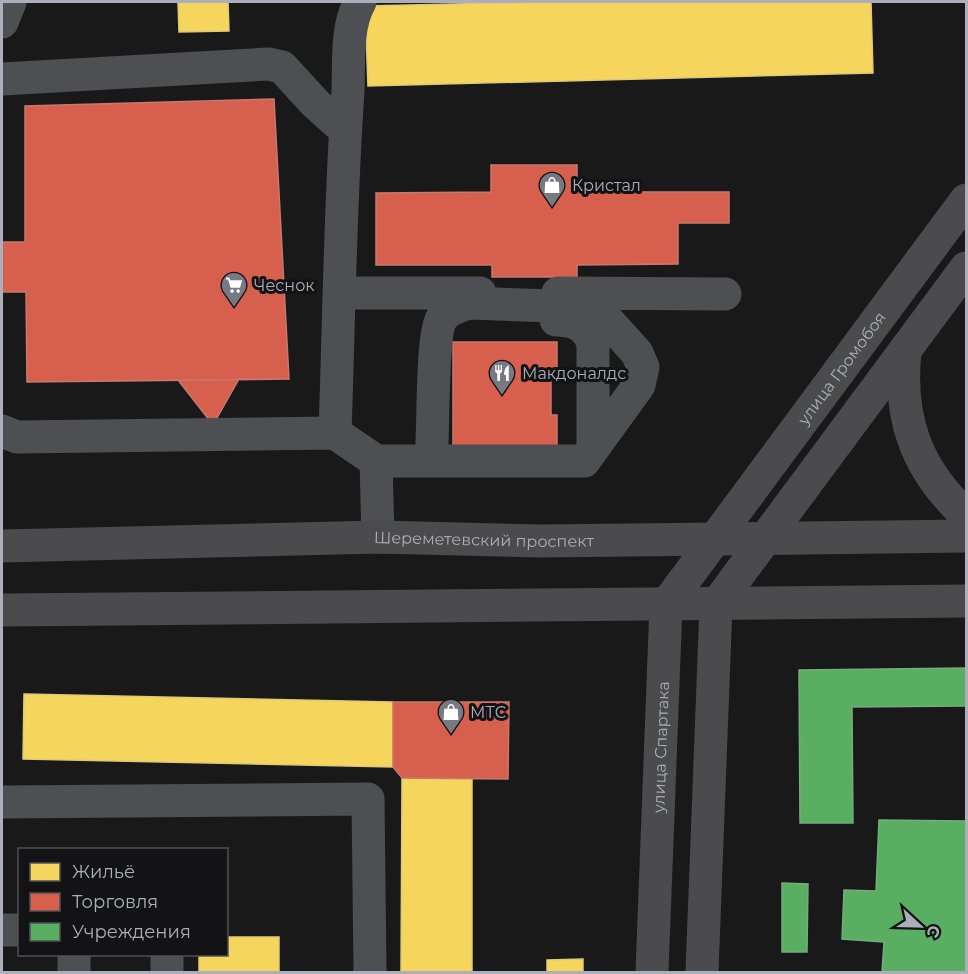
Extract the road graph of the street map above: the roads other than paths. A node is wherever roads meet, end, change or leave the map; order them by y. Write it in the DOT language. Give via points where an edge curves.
graph roads {
  1 [pos="10,2"];
  2 [pos="356,4"];
  3 [pos="2,22"];
  4 [pos="2,79"];
  5 [pos="345,130"];
  6 [pos="966,200"];
  7 [pos="966,268"];
  8 [pos="340,292"];
  9 [pos="724,294"];
  10 [pos="905,351"];
  11 [pos="2,432"];
  12 [pos="335,434"];
  13 [pos="593,448"];
  14 [pos="433,460"];
  15 [pos="375,461"];
  16 [pos="966,515"];
  17 [pos="966,536"];
  18 [pos="378,537"];
  19 [pos="768,538"];
  20 [pos="716,539"];
  21 [pos="2,546"];
  22 [pos="966,601"];
  23 [pos="666,605"];
  24 [pos="716,605"];
  25 [pos="2,610"];
  26 [pos="2,802"];
  27 [pos="2,930"];
  28 [pos="18,930"];
  29 [pos="74,956"];
  30 [pos="167,956"];
  31 [pos="74,972"];
  32 [pos="167,972"];
  33 [pos="370,972"];
  34 [pos="652,972"];
  35 [pos="702,972"];
  1 -- 3 [label="lane"];
  2 -- 5 [label="lane"];
  4 -- 5 [label="lane" via="268,64 282,67"];
  5 -- 8 [label="lane"];
  6 -- 20 [label="main road, улица Громобоя"];
  7 -- 10 [label="main road"];
  8 -- 9 [label="lane"];
  8 -- 12 [label="lane"];
  10 -- 16 [label="main road" via="901,384 904,413 923,462 946,496"];
  10 -- 19 [label="main road"];
  11 -- 12 [label="lane" via="16,436"];
  12 -- 15 [label="lane"];
  13 -- 14 [label="lane" via="584,461"];
  13 -- 14 [label="lane" via="593,343 588,330 561,320 468,320 449,341 450,434"];
  13 -- 14 [label="lane" via="639,385 643,367 627,340 609,322 580,307 469,303 454,307 441,319 435,336"];
  14 -- 15 [label="lane"];
  15 -- 18 [label="lane"];
  17 -- 19 [label="main road, Шереметевский проспект"];
  18 -- 20 [label="main road, Шереметевский проспект" via="541,541"];
  18 -- 21 [label="main road, Шереметевский проспект"];
  19 -- 20 [label="main road, Шереметевский проспект"];
  19 -- 24 [label="main road"];
  20 -- 23 [label="main road"];
  22 -- 24 [label="main road"];
  23 -- 24 [label="main road"];
  23 -- 25 [label="main road"];
  23 -- 34 [label="main road, улица Спартака"];
  24 -- 35 [label="main road"];
  26 -- 33 [label="lane" via="368,799"];
  27 -- 28 [label="lane"];
  29 -- 31 [label="lane"];
  30 -- 32 [label="lane"];
}
